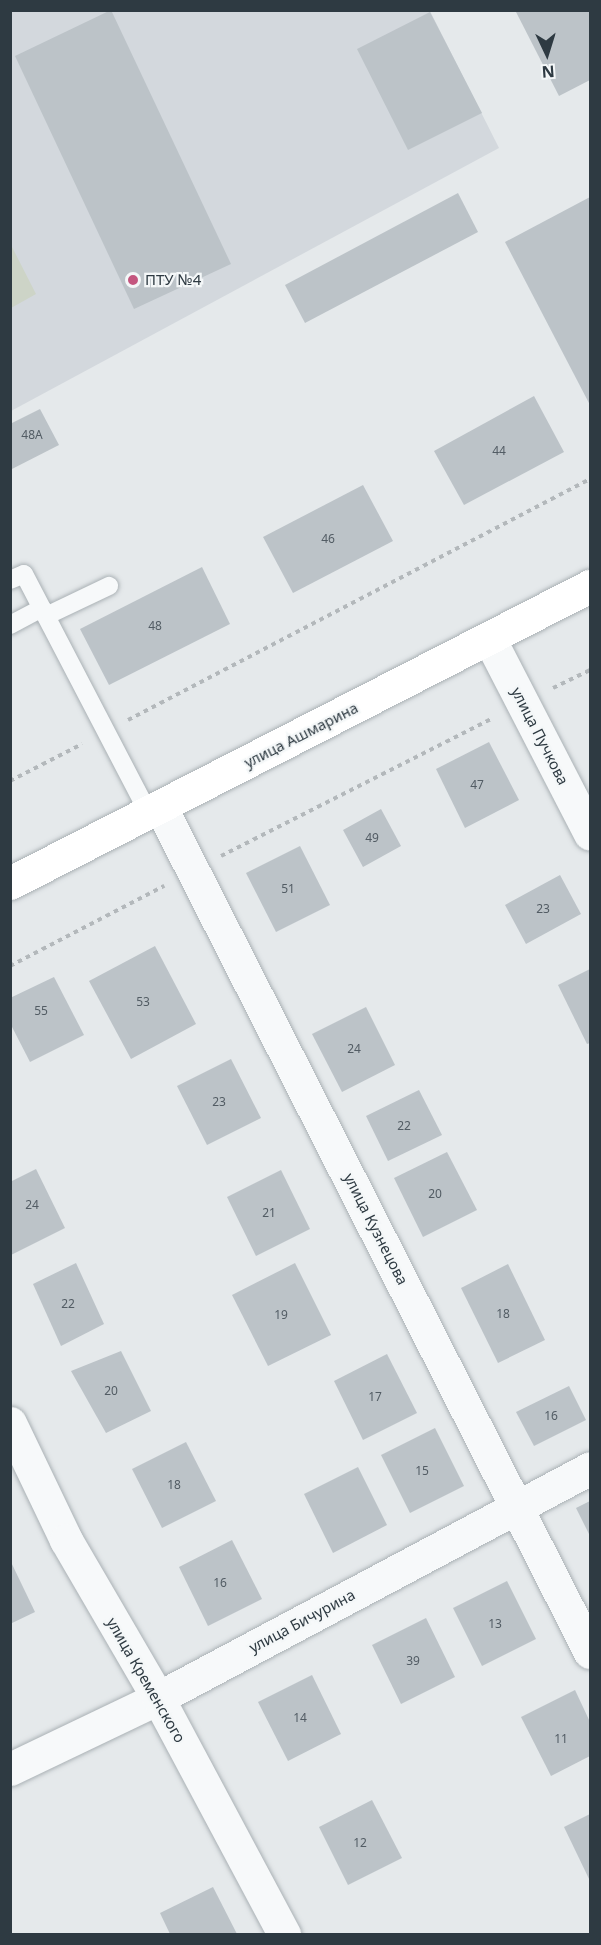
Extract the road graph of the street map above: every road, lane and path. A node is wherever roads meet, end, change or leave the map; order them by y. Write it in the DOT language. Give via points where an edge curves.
graph roads {
  1 [pos="591,479"];
  2 [pos="10,580"];
  3 [pos="109,585"];
  4 [pos="591,586"];
  5 [pos="44,612"];
  6 [pos="10,624"];
  7 [pos="489,638"];
  8 [pos="591,670"];
  9 [pos="523,703"];
  10 [pos="107,731"];
  11 [pos="10,781"];
  12 [pos="154,809"];
  13 [pos="591,834"];
  14 [pos="193,870"];
  15 [pos="10,883"];
  16 [pos="10,966"];
  17 [pos="10,1423"];
  18 [pos="591,1468"];
  19 [pos="516,1505"];
  20 [pos="591,1652"];
  21 [pos="158,1698"];
  22 [pos="10,1769"];
  23 [pos="284,1935"];
  1 -- 10 [label="path"];
  2 -- 5 [label="lane" via="24,574"];
  3 -- 5 [label="lane"];
  4 -- 7 [label="main road, улица Ашмарина"];
  5 -- 6 [label="lane"];
  5 -- 10 [label="lane"];
  7 -- 9 [label="street, улица Пучкова"];
  7 -- 12 [label="main road, улица Ашмарина"];
  8 -- 9 [label="path"];
  9 -- 13 [label="street, улица Пучкова"];
  9 -- 14 [label="path"];
  10 -- 11 [label="path"];
  10 -- 12 [label="lane"];
  12 -- 14 [label="street, улица Кузнецова"];
  12 -- 15 [label="main road, улица Ашмарина"];
  14 -- 16 [label="path"];
  14 -- 19 [label="street, улица Кузнецова"];
  17 -- 21 [label="street, улица Кременского" via="66,1540"];
  18 -- 19 [label="street, улица Бичурина"];
  19 -- 20 [label="street, улица Кузнецова"];
  19 -- 21 [label="street, улица Бичурина"];
  21 -- 22 [label="street, улица Бичурина"];
  21 -- 23 [label="street, улица Кременского"];
}
